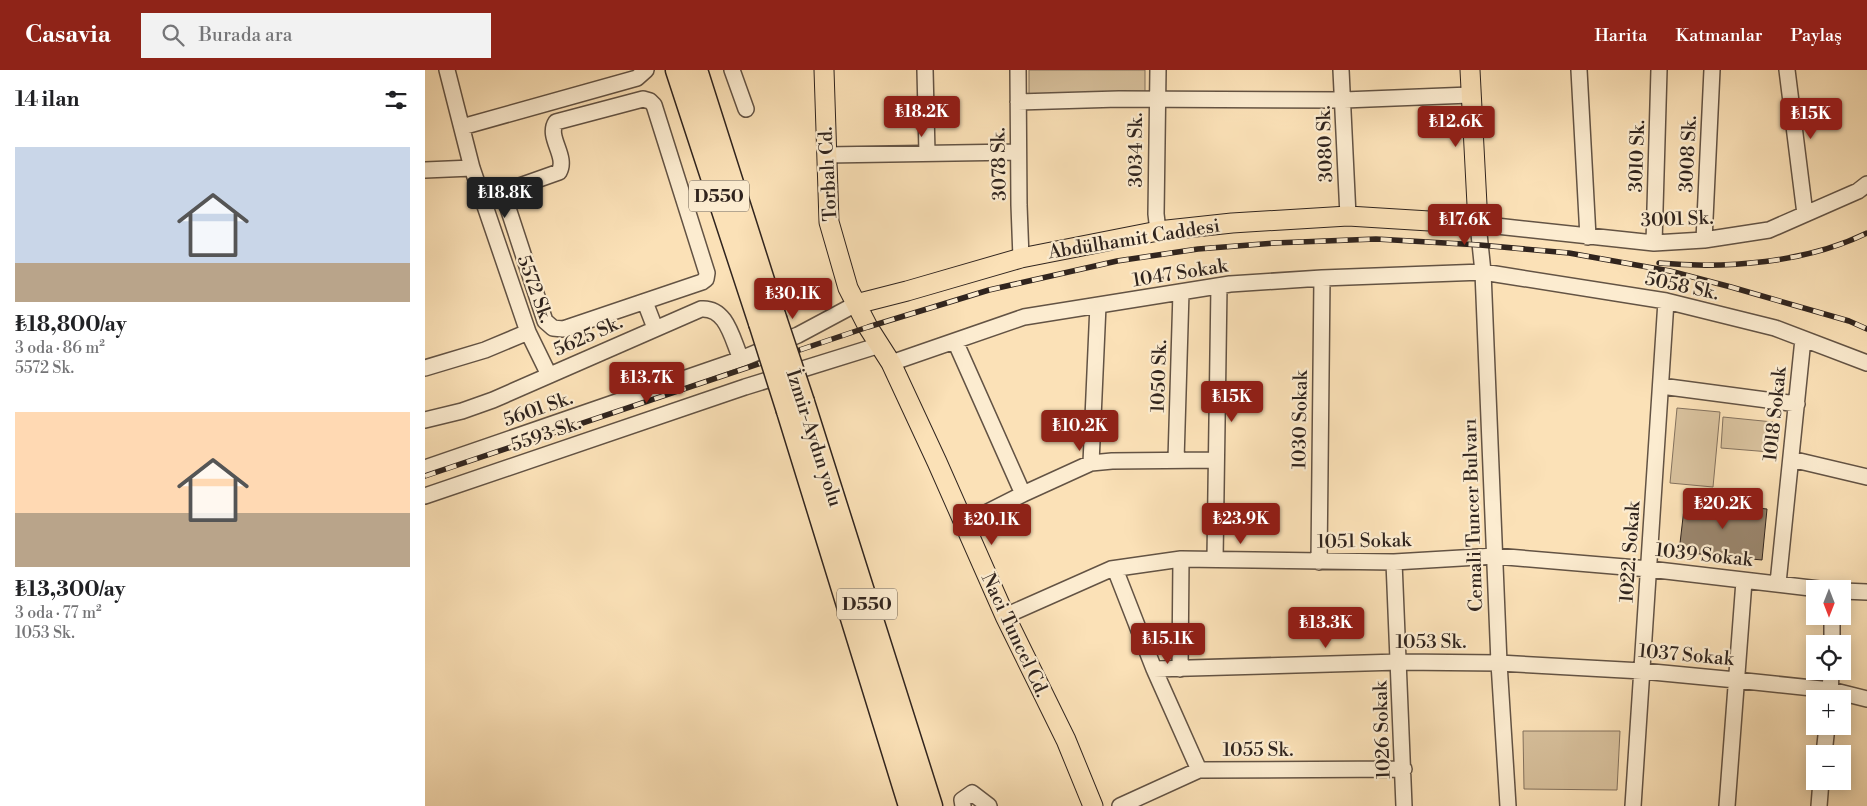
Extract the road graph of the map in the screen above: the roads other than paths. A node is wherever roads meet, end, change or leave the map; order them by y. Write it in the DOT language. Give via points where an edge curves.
graph roads {
  1 [pos="447,70"];
  2 [pos="645,70"];
  3 [pos="677,70"];
  4 [pos="696,70"];
  5 [pos="732,70"];
  6 [pos="824,70"];
  7 [pos="925,70"];
  8 [pos="1017,70"];
  9 [pos="1158,70"];
  10 [pos="1341,70"];
  11 [pos="1470,70"];
  12 [pos="1579,70"];
  13 [pos="1659,70"];
  14 [pos="1712,70"];
  15 [pos="1787,70"];
  16 [pos="1470,95"];
  17 [pos="1157,100"];
  18 [pos="1344,100"];
  19 [pos="1018,102"];
  20 [pos="747,109"];
  21 [pos="462,126"];
  22 [pos="1018,152"];
  23 [pos="927,153"];
  24 [pos="827,155"];
  25 [pos="472,168"];
  26 [pos="425,170"];
  27 [pos="1867,184"];
  28 [pos="1805,214"];
  29 [pos="1347,216"];
  30 [pos="1478,224"];
  31 [pos="1158,230"];
  32 [pos="1588,237"];
  33 [pos="1705,240"];
  34 [pos="1653,242"];
  35 [pos="1021,258"];
  36 [pos="1483,272"];
  37 [pos="1322,278"];
  38 [pos="1219,286"];
  39 [pos="1181,292"];
  40 [pos="1666,301"];
  41 [pos="645,302"];
  42 [pos="856,304"];
  43 [pos="1098,305"];
  44 [pos="768,320"];
  45 [pos="655,328"];
  46 [pos="528,332"];
  47 [pos="1803,338"];
  48 [pos="955,341"];
  49 [pos="879,345"];
  50 [pos="741,359"];
  51 [pos="891,363"];
  52 [pos="1867,363"];
  53 [pos="425,368"];
  54 [pos="549,375"];
  55 [pos="1661,386"];
  56 [pos="1797,404"];
  57 [pos="795,407"];
  58 [pos="425,420"];
  59 [pos="1791,459"];
  60 [pos="1176,460"];
  61 [pos="1216,460"];
  62 [pos="1091,463"];
  63 [pos="425,468"];
  64 [pos="1867,478"];
  65 [pos="1023,494"];
  66 [pos="425,496"];
  67 [pos="964,524"];
  68 [pos="1495,556"];
  69 [pos="1181,559"];
  70 [pos="1215,559"];
  71 [pos="1319,562"];
  72 [pos="1394,562"];
  73 [pos="1115,569"];
  74 [pos="1649,569"];
  75 [pos="1744,580"];
  76 [pos="1778,583"];
  77 [pos="1806,587"];
  78 [pos="1851,591"];
  79 [pos="1867,592"];
  80 [pos="1005,616"];
  81 [pos="1399,662"];
  82 [pos="1499,663"];
  83 [pos="1180,668"];
  84 [pos="1154,669"];
  85 [pos="1642,671"];
  86 [pos="1736,680"];
  87 [pos="1806,690"];
  88 [pos="1851,697"];
  89 [pos="1867,699"];
  90 [pos="1404,769"];
  91 [pos="1199,770"];
  92 [pos="1820,790"];
  93 [pos="1509,805"];
  94 [pos="910,806"];
  95 [pos="931,806"];
  96 [pos="963,806"];
  97 [pos="989,806"];
  98 [pos="1093,806"];
  99 [pos="1120,806"];
  100 [pos="1405,806"];
  101 [pos="1633,806"];
  102 [pos="1727,806"];
  103 [pos="1819,806"];
  1 -- 21 [label="street, 5572 Sk."];
  2 -- 21 [label="street" via="637,78"];
  3 -- 44 [label="highway, D550"];
  4 -- 44 [label="highway, İzmir-Aydın yolu / D550"];
  5 -- 20 [label="street"];
  6 -- 24 [label="main road, Torbalı Cd."];
  7 -- 23 [label="street"];
  8 -- 19 [label="street, 3078 Sk."];
  9 -- 17 [label="street, 3034 Sk."];
  10 -- 18 [label="street, 3080 Sk."];
  11 -- 16 [label="main road"];
  12 -- 32 [label="street"];
  13 -- 34 [label="street, 3010 Sk."];
  14 -- 33 [label="street, 3008 Sk."];
  15 -- 28 [label="street"];
  16 -- 18 [label="street"];
  16 -- 30 [label="main road"];
  17 -- 18 [label="street"];
  17 -- 19 [label="street"];
  17 -- 31 [label="street, 3034 Sk."];
  18 -- 29 [label="street, 3080 Sk."];
  19 -- 22 [label="street, 3078 Sk."];
  21 -- 25 [label="street, 5572 Sk."];
  22 -- 23 [label="street"];
  22 -- 35 [label="street, 3078 Sk."];
  23 -- 24 [label="street"];
  24 -- 42 [label="main road, Torbalı Cd." via="829,222"];
  25 -- 26 [label="street"];
  25 -- 46 [label="street, 5572 Sk."];
  27 -- 28 [label="street, 3001 Sk."];
  28 -- 33 [label="street, 3001 Sk." via="1769,230"];
  29 -- 30 [label="main road, Abdülhamit Caddesi"];
  29 -- 31 [label="main road, Abdülhamit Caddesi"];
  30 -- 32 [label="street, 3001 Sk."];
  30 -- 36 [label="street, Cemali Tuncer Bulvarı"];
  31 -- 35 [label="main road, Abdülhamit Caddesi"];
  32 -- 34 [label="street, 3001 Sk."];
  33 -- 34 [label="street, 3001 Sk."];
  35 -- 42 [label="main road, Abdülhamit Caddesi"];
  36 -- 37 [label="street, 1047 Sokak"];
  36 -- 40 [label="street, 5058 Sk."];
  36 -- 68 [label="street, Cemali Tuncer Bulvarı"];
  37 -- 38 [label="street, 1047 Sokak"];
  37 -- 71 [label="street, 1030 Sokak"];
  38 -- 39 [label="street, 1047 Sokak"];
  38 -- 61 [label="street"];
  39 -- 43 [label="street, 1047 Sokak"];
  39 -- 60 [label="street, 1050 Sk."];
  40 -- 47 [label="street, 5058 Sk."];
  40 -- 55 [label="street, 1022. Sokak"];
  41 -- 41 [label="street" via="563,329 548,325 505,199 511,190 559,172 562,163 553,132 556,122 643,99 654,105 707,276 702,282"];
  41 -- 45 [label="street"];
  42 -- 49 [label="main road, Naci Tuncel Cd."];
  42 -- 50 [label="street, 5601 Sk." via="798,335"];
  43 -- 48 [label="street, 1047 Sokak" via="1024,317"];
  43 -- 62 [label="street"];
  44 -- 57 [label="highway, İzmir-Aydın yolu / D550, bridge"];
  45 -- 50 [label="street, 5625 Sk." via="695,311 713,310 723,316"];
  45 -- 54 [label="street, 5625 Sk."];
  46 -- 53 [label="street" via="478,353"];
  46 -- 54 [label="street, 5572 Sk."];
  47 -- 52 [label="street, 5058 Sk."];
  47 -- 56 [label="street, 1018 Sokak"];
  48 -- 51 [label="street, 1047 Sokak"];
  48 -- 65 [label="street"];
  49 -- 51 [label="main road, Naci Tuncel Cd."];
  49 -- 66 [label="street, 5593 Sk."];
  50 -- 63 [label="street, 5601 Sk."];
  51 -- 67 [label="main road, Naci Tuncel Cd."];
  54 -- 58 [label="street, 5625 Sk." via="493,400"];
  55 -- 56 [label="street"];
  55 -- 74 [label="street, 1022. Sokak"];
  56 -- 59 [label="street, 1018 Sokak"];
  57 -- 94 [label="highway, İzmir-Aydın yolu / D550"];
  57 -- 95 [label="highway, İzmir-Aydın yolu / D550"];
  59 -- 64 [label="street"];
  59 -- 76 [label="street, 1018 Sokak"];
  60 -- 61 [label="street"];
  60 -- 62 [label="street"];
  61 -- 70 [label="street"];
  62 -- 65 [label="street"];
  65 -- 67 [label="street"];
  67 -- 80 [label="main road, Naci Tuncel Cd."];
  68 -- 72 [label="street, 1051 Sokak"];
  68 -- 74 [label="street, 1039 Sokak"];
  68 -- 82 [label="street, Cemali Tuncer Bulvarı"];
  69 -- 70 [label="street, 1051 Sokak"];
  69 -- 73 [label="street, 1051 Sokak"];
  69 -- 83 [label="street"];
  70 -- 71 [label="street, 1051 Sokak"];
  71 -- 72 [label="street, 1051 Sokak"];
  72 -- 81 [label="street, 1026 Sokak"];
  73 -- 80 [label="street, 1051 Sokak"];
  73 -- 84 [label="street"];
  74 -- 75 [label="street, 1039 Sokak"];
  74 -- 85 [label="street, 1022. Sokak"];
  75 -- 76 [label="street, 1039 Sokak"];
  75 -- 86 [label="street"];
  76 -- 77 [label="street, 1039 Sokak"];
  78 -- 79 [label="street"];
  80 -- 98 [label="main road, Naci Tuncel Cd." via="1066,740"];
  81 -- 82 [label="street, 1053 Sk."];
  81 -- 83 [label="street, 1053 Sk."];
  81 -- 90 [label="street, 1026 Sokak"];
  82 -- 85 [label="street, 1037 Sokak"];
  82 -- 93 [label="street, Cemali Tuncer Bulvarı"];
  83 -- 84 [label="street, 1053 Sk."];
  84 -- 91 [label="street"];
  85 -- 86 [label="street, 1037 Sokak"];
  85 -- 101 [label="street, 1022. Sokak"];
  86 -- 87 [label="street, 1037 Sokak"];
  86 -- 102 [label="street"];
  88 -- 89 [label="street, 1037 Sokak"];
  90 -- 91 [label="street, 1055 Sk."];
  90 -- 100 [label="street, 1026 Sokak"];
  91 -- 99 [label="street, 1055 Sk."];
  92 -- 103 [label="street"];
  96 -- 97 [label="street" via="962,800 972,793"];
}
